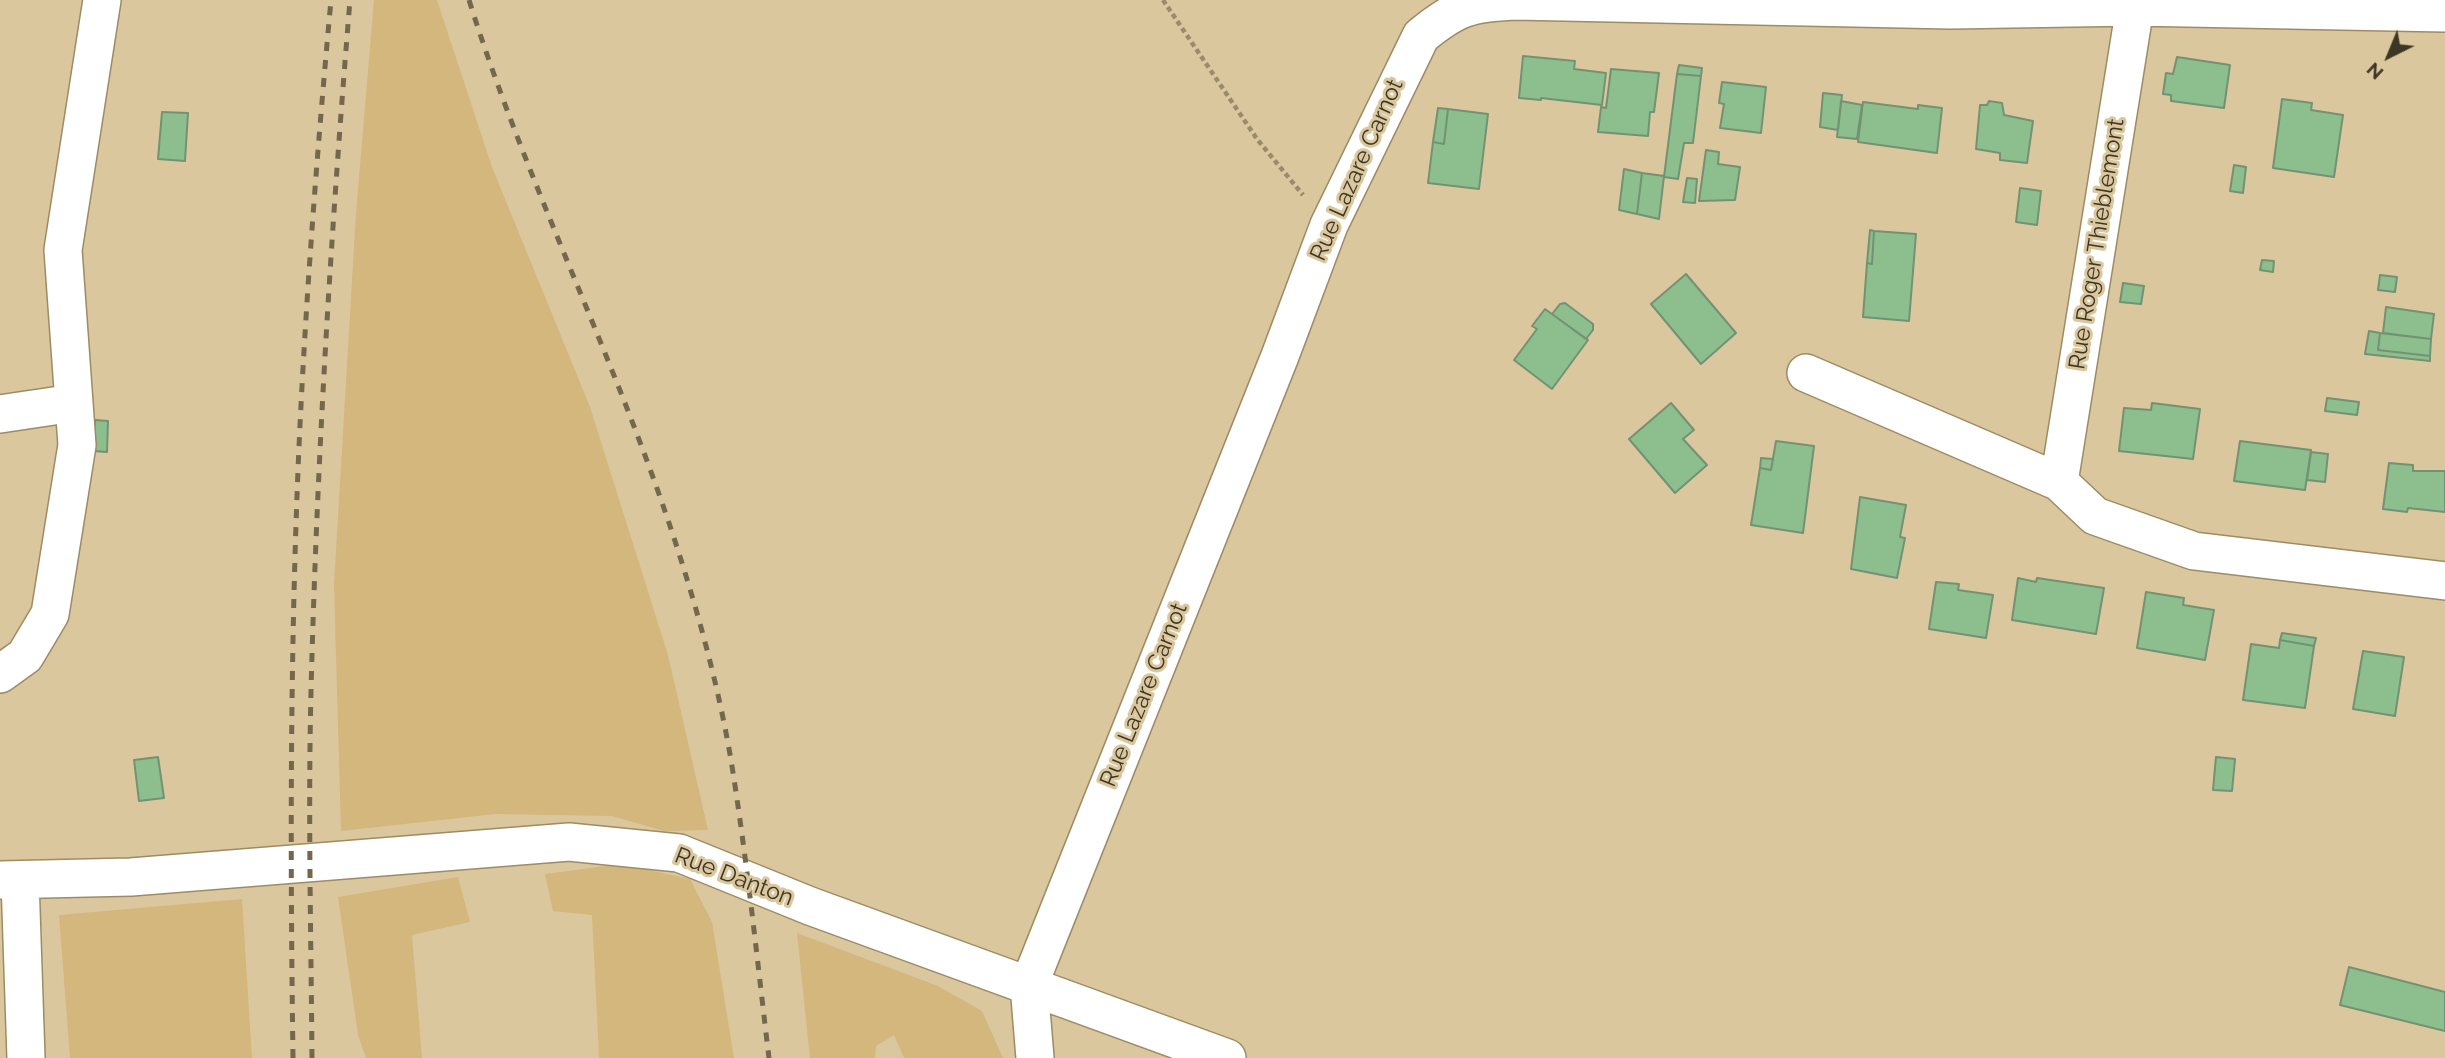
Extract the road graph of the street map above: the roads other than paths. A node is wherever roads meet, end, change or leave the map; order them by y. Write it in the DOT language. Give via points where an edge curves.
graph roads {
  1 [pos="102,0"];
  2 [pos="2135,3"];
  3 [pos="2445,13"];
  4 [pos="1806,373"];
  5 [pos="74,403"];
  6 [pos="0,414"];
  7 [pos="2059,482"];
  8 [pos="2445,581"];
  9 [pos="0,674"];
  10 [pos="10,880"];
  11 [pos="1029,985"];
  12 [pos="26,1058"];
  13 [pos="1035,1058"];
  14 [pos="1227,1058"];
  1 -- 5 [label="street" via="63,250"];
  2 -- 3 [label="street, Rue Lazare Carnot"];
  2 -- 7 [label="street, Rue Roger Thieblemont"];
  2 -- 11 [label="street, Rue Lazare Carnot" via="1951,9 1515,1 1479,3 1445,16 1421,36 1329,225"];
  4 -- 7 [label="street"];
  5 -- 6 [label="street"];
  5 -- 9 [label="street" via="77,445 50,614 25,656"];
  7 -- 8 [label="street" via="2095,516 2194,551"];
  10 -- 11 [label="street, Rue Danton" via="131,877 569,842 679,853"];
  10 -- 12 [label="street"];
  11 -- 13 [label="street"];
  11 -- 14 [label="street, Rue Danton"];
}
